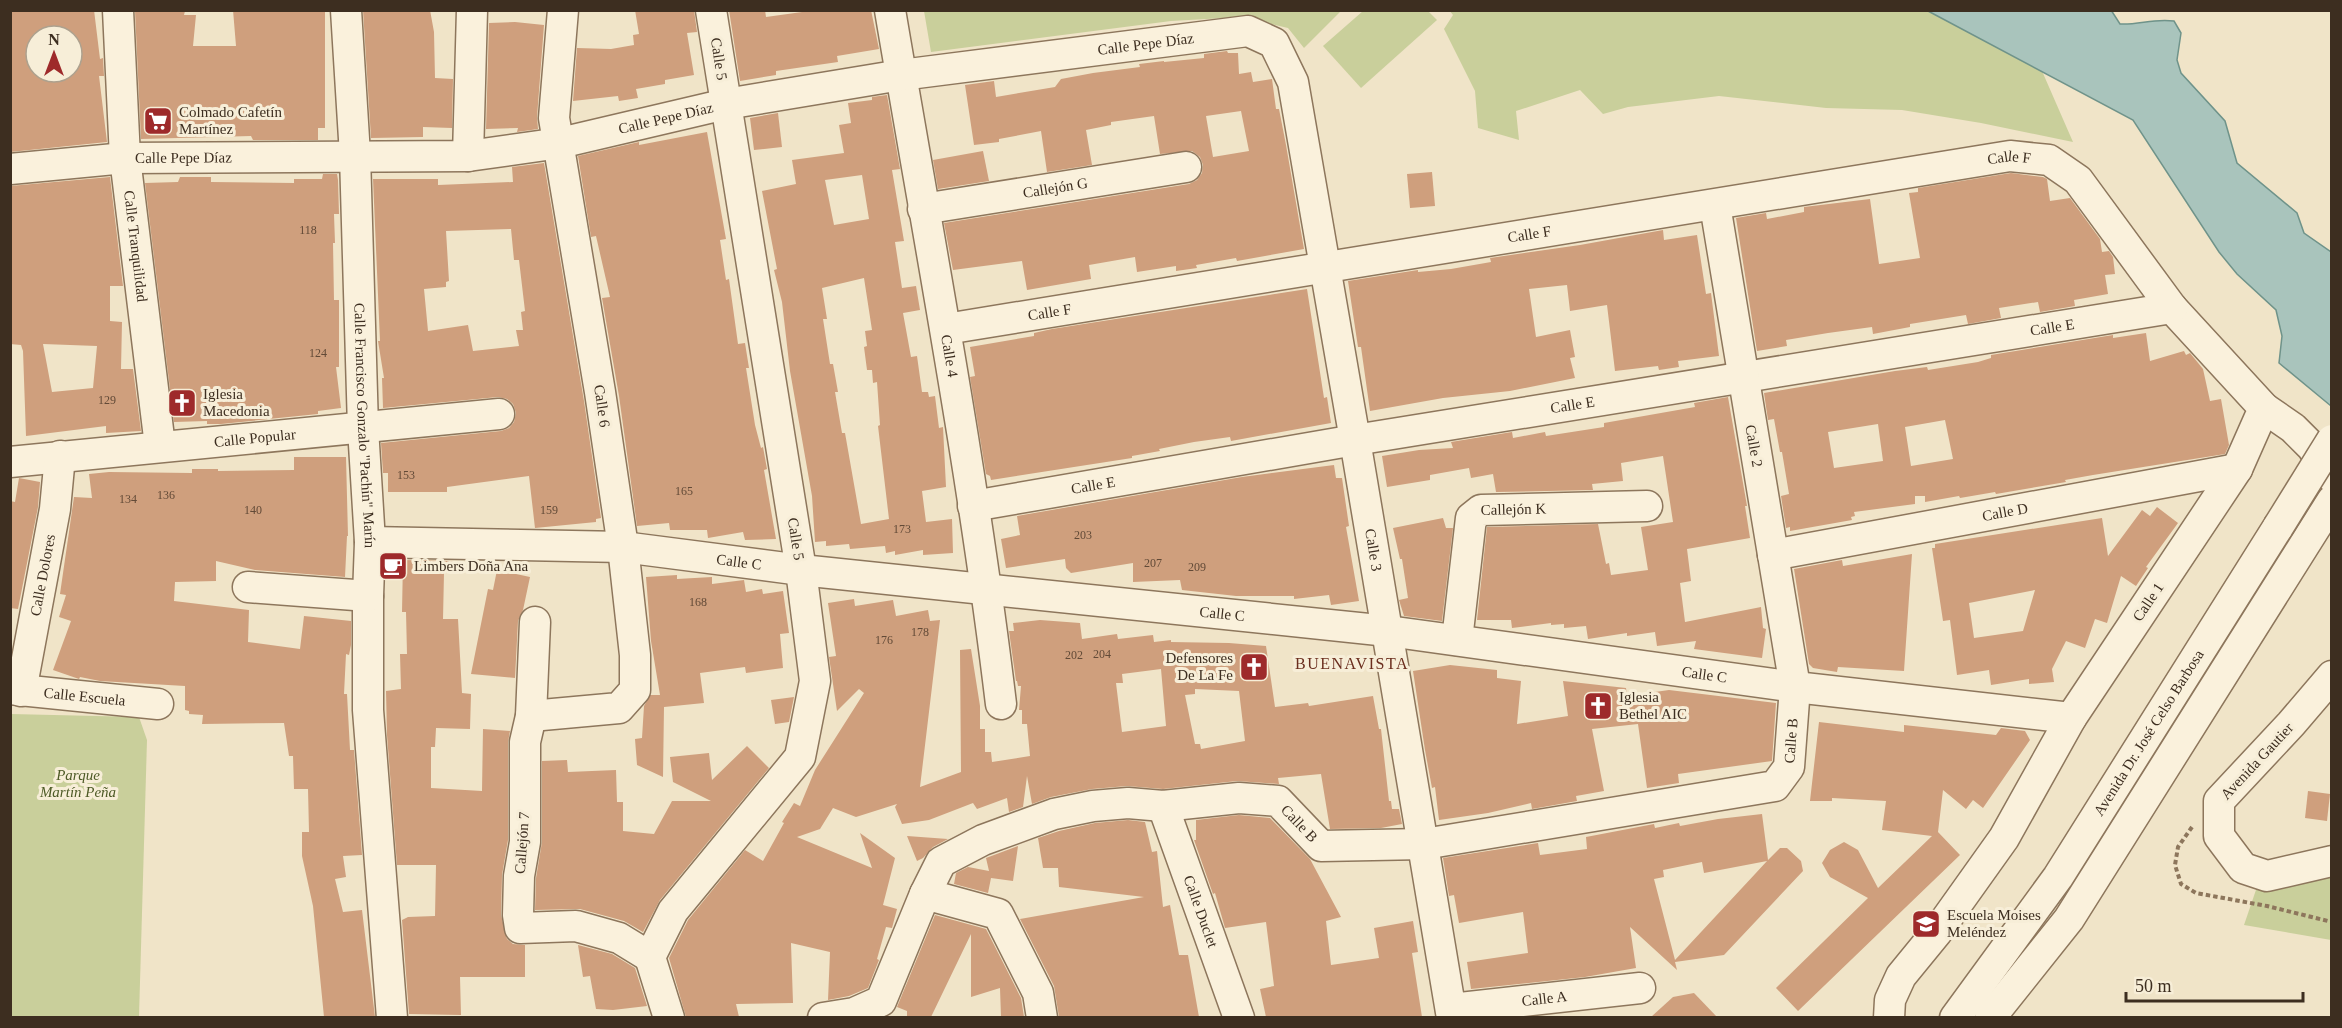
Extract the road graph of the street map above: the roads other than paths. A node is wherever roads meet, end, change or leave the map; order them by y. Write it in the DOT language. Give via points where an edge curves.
graph roads {
  1 [pos="117,10"];
  2 [pos="346,10"];
  3 [pos="472,10"];
  4 [pos="563,10"];
  5 [pos="711,10"];
  6 [pos="890,10"];
  7 [pos="901,75"];
  8 [pos="1293,82"];
  9 [pos="726,104"];
  10 [pos="560,143"];
  11 [pos="355,155"];
  12 [pos="468,156"];
  13 [pos="125,158"];
  14 [pos="1186,167"];
  15 [pos="10,169"];
  16 [pos="1715,205"];
  17 [pos="923,209"];
  18 [pos="1325,267"];
  19 [pos="2172,308"];
  20 [pos="946,329"];
  21 [pos="1742,378"];
  22 [pos="2264,408"];
  23 [pos="499,414"];
  24 [pos="363,428"];
  25 [pos="1355,440"];
  26 [pos="2331,440"];
  27 [pos="160,446"];
  28 [pos="60,456"];
  29 [pos="10,462"];
  30 [pos="2237,469"];
  31 [pos="2331,477"];
  32 [pos="2331,501"];
  33 [pos="973,506"];
  34 [pos="1647,506"];
  35 [pos="370,542"];
  36 [pos="622,547"];
  37 [pos="1773,555"];
  38 [pos="801,570"];
  39 [pos="248,587"];
  40 [pos="988,590"];
  41 [pos="368,596"];
  42 [pos="535,622"];
  43 [pos="1388,631"];
  44 [pos="1457,640"];
  45 [pos="2331,676"];
  46 [pos="1795,687"];
  47 [pos="16,690"];
  48 [pos="158,704"];
  49 [pos="1002,704"];
  50 [pos="531,716"];
  51 [pos="2071,718"];
  52 [pos="1163,806"];
  53 [pos="1424,844"];
  54 [pos="2331,861"];
  55 [pos="925,894"];
  56 [pos="650,957"];
  57 [pos="1640,988"];
  58 [pos="1451,1013"];
  59 [pos="392,1017"];
  60 [pos="669,1017"];
  61 [pos="823,1017"];
  62 [pos="1041,1017"];
  63 [pos="1239,1017"];
  64 [pos="1889,1017"];
  65 [pos="1955,1017"];
  66 [pos="1990,1017"];
  1 -- 13 [label="street, Calle Tranquilidad"];
  2 -- 11 [label="street, Calle Francisco Gonzalo \"Pachín\" Marín"];
  3 -- 12 [label="street"];
  4 -- 10 [label="street, Calle 6" via="554,118"];
  5 -- 9 [label="street, Calle 5"];
  6 -- 7 [label="street, Calle 4"];
  7 -- 8 [label="street, Calle Pepe Díaz" via="1248,32 1274,43"];
  7 -- 9 [label="street, Calle Pepe Díaz"];
  7 -- 17 [label="street, Calle 4"];
  8 -- 18 [label="street, Calle 3"];
  9 -- 10 [label="street, Calle Pepe Díaz"];
  9 -- 38 [label="street, Calle 5"];
  10 -- 12 [label="street, Calle Pepe Díaz"];
  10 -- 36 [label="street, Calle 6"];
  11 -- 12 [label="street, Calle Pepe Díaz"];
  11 -- 13 [label="street, Calle Pepe Díaz"];
  11 -- 24 [label="street, Calle Francisco Gonzalo \"Pachín\" Marín"];
  13 -- 15 [label="street, Calle Pepe Díaz"];
  13 -- 27 [label="street, Calle Tranquilidad"];
  14 -- 17 [label="street, Callejón G"];
  16 -- 18 [label="street, Calle F"];
  16 -- 19 [label="street, Calle F" via="2010,156 2049,160 2078,180"];
  16 -- 21 [label="street, Calle 2"];
  17 -- 20 [label="street, Calle 4"];
  18 -- 20 [label="street, Calle F"];
  18 -- 25 [label="street, Calle 3"];
  19 -- 21 [label="street, Calle E"];
  19 -- 22 [label="street"];
  20 -- 33 [label="street, Calle 4"];
  21 -- 25 [label="street, Calle E"];
  21 -- 37 [label="street, Calle 2"];
  22 -- 30 [label="street, Calle 1"];
  22 -- 31 [label="street" via="2312,447"];
  23 -- 24 [label="street, Calle Popular"];
  24 -- 27 [label="street, Calle Popular"];
  24 -- 35 [label="street, Calle Francisco Gonzalo \"Pachín\" Marín"];
  25 -- 33 [label="street, Calle E"];
  25 -- 43 [label="street, Calle 3"];
  26 -- 65 [label="street, Avenida Dr. José Celso Barbosa, bridge" via="2058,877"];
  27 -- 28 [label="street, Calle Popular"];
  28 -- 29 [label="street, Calle Popular"];
  28 -- 47 [label="street, Calle Dolores" via="55,509"];
  30 -- 37 [label="street, Calle D"];
  30 -- 51 [label="street, Calle 1"];
  32 -- 66 [label="street" via="2069,919"];
  33 -- 40 [label="street, Calle 4"];
  34 -- 44 [label="street, Callejón K" via="1481,510 1471,518"];
  35 -- 36 [label="street, Calle C"];
  35 -- 41 [label="street, Calle Francisco Gonzalo \"Pachín\" Marín"];
  36 -- 38 [label="street, Calle C"];
  36 -- 50 [label="street, Calle 6" via="635,655 635,690 619,708"];
  37 -- 46 [label="street, Calle 2"];
  38 -- 40 [label="street, Calle C"];
  38 -- 56 [label="street, Calle 5" via="815,681 800,758 673,911"];
  39 -- 41 [label="street"];
  40 -- 43 [label="street, Calle C"];
  40 -- 49 [label="street, Calle 4"];
  41 -- 59 [label="street, Calle Francisco Gonzalo \"Pachín\" Marín" via="368,710"];
  42 -- 50 [label="street, Callejón 7"];
  43 -- 44 [label="street, Calle C"];
  43 -- 53 [label="street, Calle 3"];
  44 -- 46 [label="street, Calle C"];
  45 -- 54 [label="street, Avenida Gautier" via="2219,801 2219,836 2243,868 2267,876"];
  46 -- 51 [label="street, Calle C"];
  46 -- 53 [label="street, Calle B" via="1789,767 1775,786"];
  47 -- 48 [label="street, Calle Escuela"];
  50 -- 56 [label="street, Callejón 7" via="525,742 520,928 576,927 619,938"];
  51 -- 64 [label="street, Calle 1" via="2004,838 1901,976 1890,1000"];
  52 -- 53 [label="street, Calle B" via="1239,798 1278,801 1321,846"];
  52 -- 55 [label="street, Calle B" via="1093,806 1054,814 983,840 941,862"];
  52 -- 63 [label="street, Calle Duclet"];
  53 -- 58 [label="street, Calle 3"];
  55 -- 61 [label="street, Calle B" via="881,1001 854,1013"];
  55 -- 62 [label="street" via="998,914 1038,993"];
  56 -- 60 [label="street"];
  57 -- 58 [label="street, Calle A"];
}
